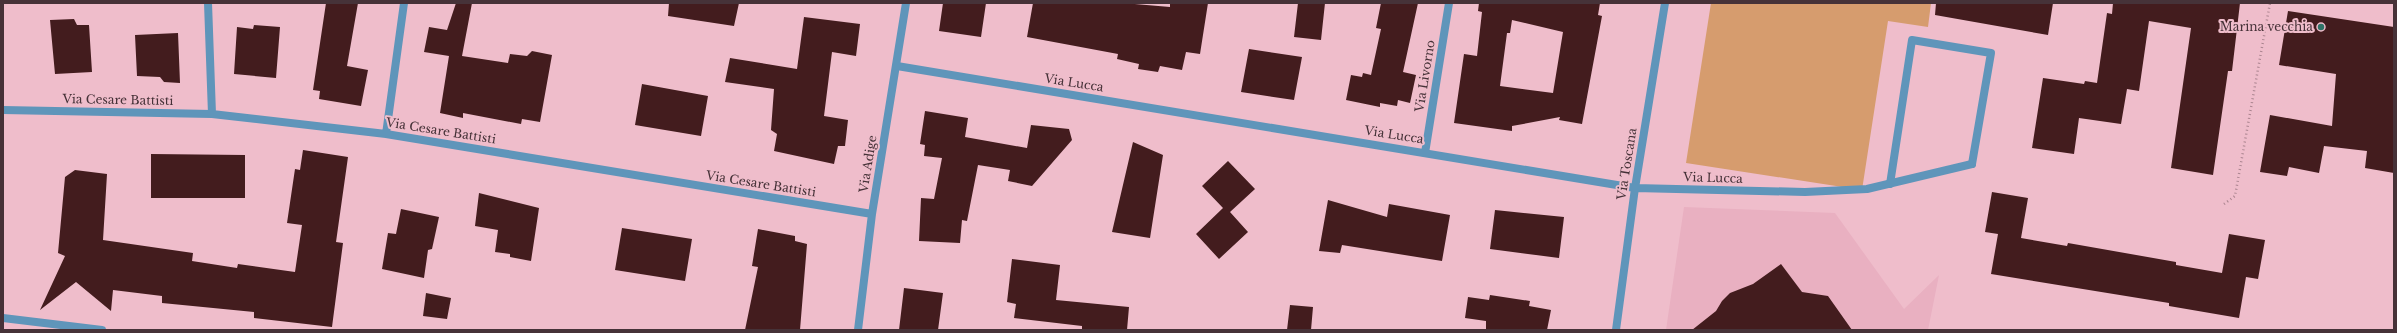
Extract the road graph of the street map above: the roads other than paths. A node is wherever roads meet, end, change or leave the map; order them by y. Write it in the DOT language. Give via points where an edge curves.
graph roads {
  1 [pos="208,3"];
  2 [pos="404,3"];
  3 [pos="906,3"];
  4 [pos="1449,3"];
  5 [pos="1665,3"];
  6 [pos="897,66"];
  7 [pos="3,110"];
  8 [pos="212,114"];
  9 [pos="386,134"];
  10 [pos="1425,152"];
  11 [pos="1890,184"];
  12 [pos="1635,188"];
  13 [pos="872,214"];
  14 [pos="3,318"];
  15 [pos="102,330"];
  16 [pos="858,330"];
  17 [pos="1616,330"];
  1 -- 8 [label="street"];
  2 -- 9 [label="street"];
  3 -- 6 [label="street, Via Adige"];
  4 -- 10 [label="street, Via Livorno"];
  5 -- 12 [label="street, Via Toscana"];
  6 -- 10 [label="street, Via Lucca"];
  6 -- 13 [label="street, Via Adige"];
  7 -- 8 [label="street, Via Cesare Battisti"];
  8 -- 9 [label="street, Via Cesare Battisti"];
  9 -- 13 [label="street, Via Cesare Battisti"];
  10 -- 12 [label="street, Via Lucca"];
  11 -- 11 [label="street, Via Lucca" via="1972,164 1991,53 1912,40"];
  11 -- 12 [label="street, Via Lucca" via="1867,189 1805,192"];
  12 -- 17 [label="street, Via Toscana"];
  13 -- 16 [label="street, Via Adige"];
  14 -- 15 [label="street"];
}
